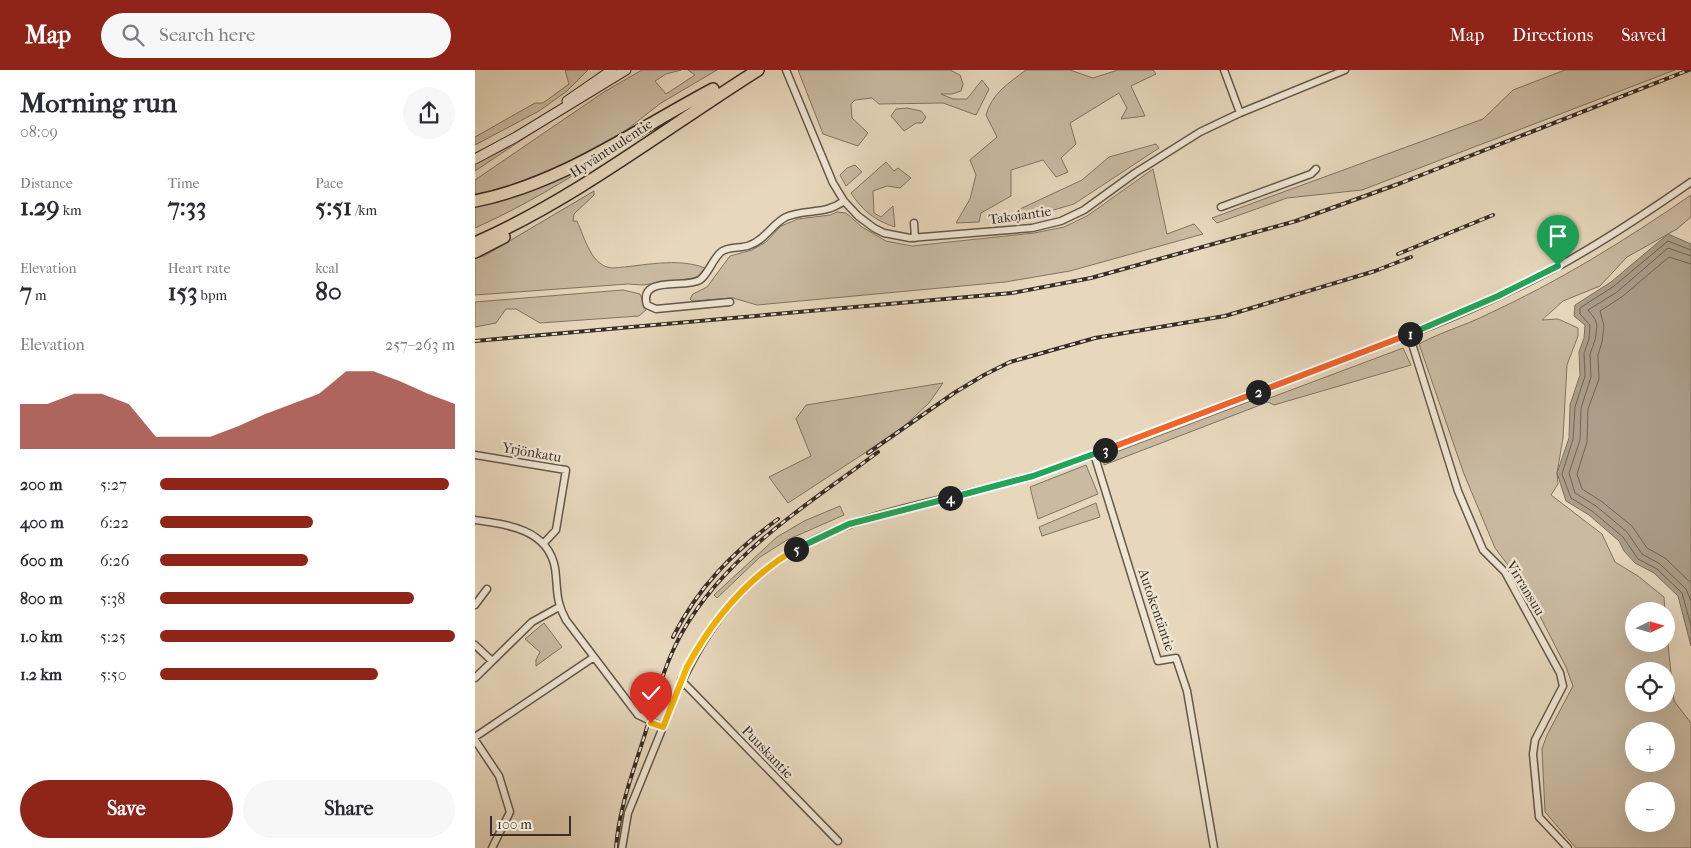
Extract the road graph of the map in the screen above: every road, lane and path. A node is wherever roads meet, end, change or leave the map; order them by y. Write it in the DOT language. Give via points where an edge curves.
graph roads {
  1 [pos="612,70"];
  2 [pos="626,70"];
  3 [pos="744,70"];
  4 [pos="758,70"];
  5 [pos="786,70"];
  6 [pos="1224,70"];
  7 [pos="1345,70"];
  8 [pos="713,89"];
  9 [pos="555,112"];
  10 [pos="1240,113"];
  11 [pos="492,150"];
  12 [pos="475,154"];
  13 [pos="475,159"];
  14 [pos="1316,169"];
  15 [pos="1691,182"];
  16 [pos="573,190"];
  17 [pos="475,201"];
  18 [pos="844,201"];
  19 [pos="1221,208"];
  20 [pos="914,223"];
  21 [pos="475,235"];
  22 [pos="915,238"];
  23 [pos="475,243"];
  24 [pos="475,252"];
  25 [pos="730,302"];
  26 [pos="1409,334"];
  27 [pos="1094,454"];
  28 [pos="475,455"];
  29 [pos="475,520"];
  30 [pos="543,544"];
  31 [pos="487,589"];
  32 [pos="475,605"];
  33 [pos="559,607"];
  34 [pos="475,645"];
  35 [pos="594,657"];
  36 [pos="491,661"];
  37 [pos="475,678"];
  38 [pos="681,680"];
  39 [pos="663,727"];
  40 [pos="475,739"];
  41 [pos="838,841"];
  42 [pos="492,848"];
  43 [pos="622,848"];
  44 [pos="1213,848"];
  45 [pos="1568,848"];
  1 -- 9 [label="street"];
  2 -- 9 [label="street"];
  3 -- 8 [label="highway, Hyväntuulentie"];
  4 -- 16 [label="highway, Hyväntuulentie"];
  5 -- 18 [label="street, Takojantie"];
  6 -- 10 [label="street"];
  7 -- 10 [label="street, Takojantie"];
  8 -- 17 [label="highway" via="575,165 515,190"];
  8 -- 21 [label="highway, Hyväntuulentie" via="561,190"];
  9 -- 11 [label="street"];
  10 -- 22 [label="street, Takojantie" via="1190,138 1061,222 1032,228"];
  11 -- 12 [label="street"];
  11 -- 13 [label="street"];
  14 -- 19 [label="street" via="1311,174"];
  15 -- 26 [label="street" via="1625,227 1558,266"];
  16 -- 23 [label="highway, Hyväntuulentie" via="529,217"];
  16 -- 24 [label="highway" via="532,221"];
  18 -- 22 [label="street, Takojantie" via="865,222 884,233"];
  18 -- 25 [label="street" via="829,210 786,217 751,245 721,252 700,280 655,286 645,296 647,305 656,310"];
  20 -- 22 [label="street"];
  26 -- 27 [label="street"];
  26 -- 45 [label="street, Virransuu" via="1458,491 1483,550 1505,572 1560,673 1563,686 1535,740 1533,754 1539,817"];
  27 -- 38 [label="street" via="1033,476 856,522 808,542 766,570 725,609 709,630"];
  27 -- 44 [label="street, Autokentäntie" via="1158,661 1176,658 1187,692"];
  28 -- 30 [label="street, Yrjönkatu" via="567,470 556,530"];
  29 -- 30 [label="street" via="519,528"];
  30 -- 33 [label="street" via="553,558"];
  31 -- 32 [label="street"];
  33 -- 35 [label="street"];
  33 -- 36 [label="street" via="532,622"];
  34 -- 36 [label="street"];
  35 -- 39 [label="street" via="638,715"];
  35 -- 40 [label="street"];
  36 -- 37 [label="street"];
  38 -- 39 [label="street"];
  38 -- 41 [label="street, Puuskantie"];
  39 -- 43 [label="street" via="628,812"];
  40 -- 42 [label="street" via="499,776 509,812"];
}
